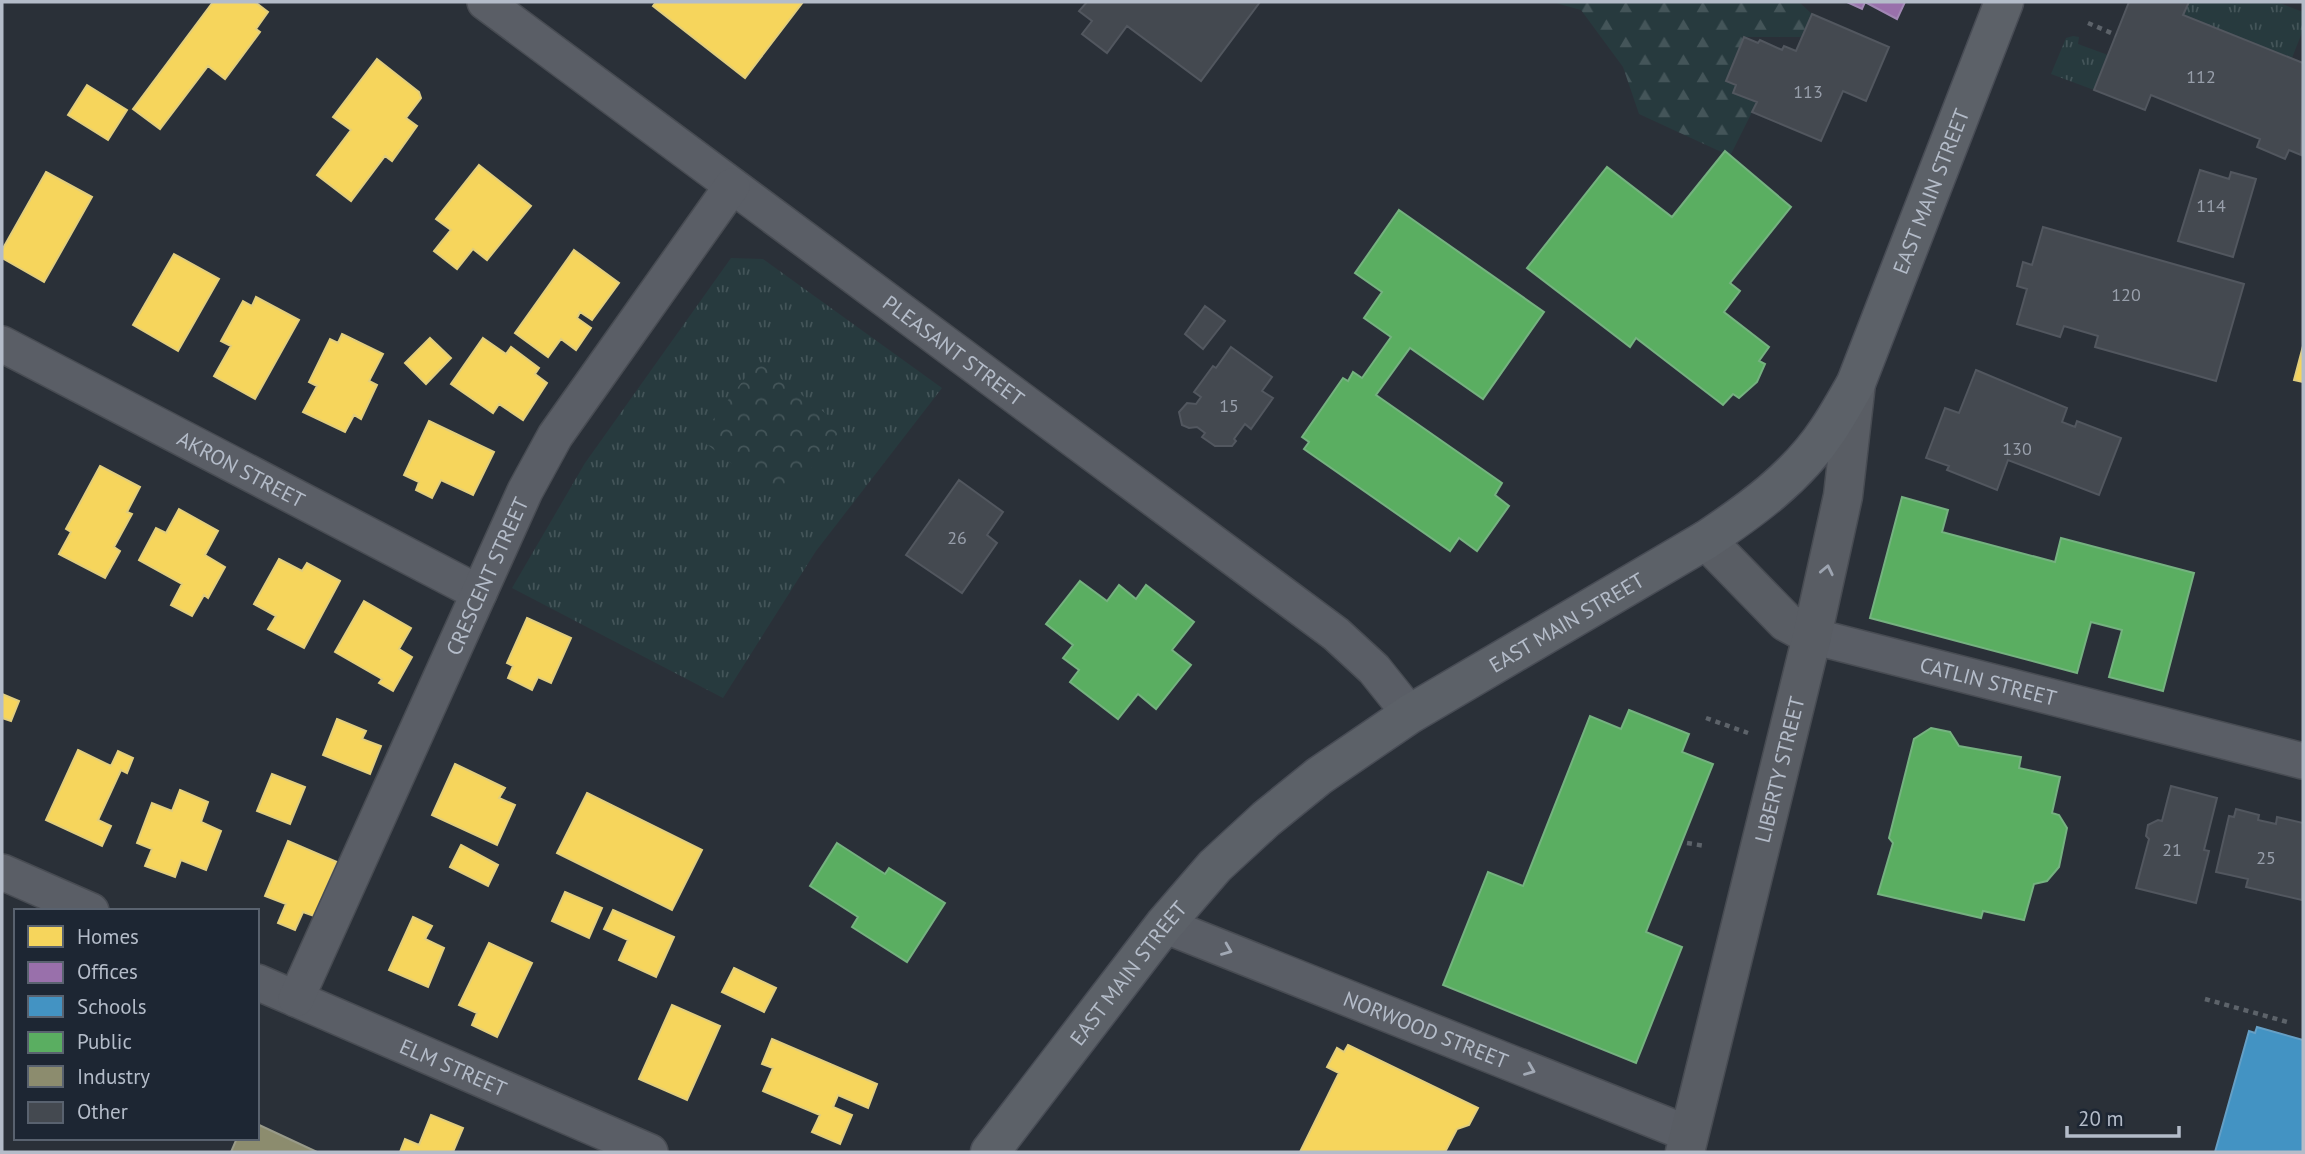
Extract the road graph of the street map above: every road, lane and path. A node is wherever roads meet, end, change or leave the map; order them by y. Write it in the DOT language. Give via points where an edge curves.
graph roads {
  1 [pos="485,2"];
  2 [pos="2004,2"];
  3 [pos="2088,23"];
  4 [pos="2116,34"];
  5 [pos="732,186"];
  6 [pos="2,344"];
  7 [pos="1856,383"];
  8 [pos="1706,540"];
  9 [pos="479,593"];
  10 [pos="1812,636"];
  11 [pos="1410,714"];
  12 [pos="1706,718"];
  13 [pos="1758,736"];
  14 [pos="2303,761"];
  15 [pos="1687,843"];
  16 [pos="1705,846"];
  17 [pos="2,872"];
  18 [pos="86,909"];
  19 [pos="1164,925"];
  20 [pos="259,983"];
  21 [pos="296,999"];
  22 [pos="2206,999"];
  23 [pos="2291,1023"];
  24 [pos="1687,1143"];
  25 [pos="650,1152"];
  26 [pos="990,1152"];
  1 -- 5 [label="street, PLEASANT STREET"];
  2 -- 7 [label="main road, EAST MAIN STREET"];
  3 -- 4 [label="path"];
  5 -- 9 [label="street, CRESCENT STREET" via="555,436"];
  5 -- 11 [label="street, PLEASANT STREET" via="1336,634"];
  6 -- 9 [label="street, AKRON STREET"];
  7 -- 8 [label="main road, EAST MAIN STREET" via="1827,432 1792,473 1753,508"];
  10 -- 7 [label="main road, LIBERTY STREET, one-way" via="1843,496"];
  8 -- 10 [label="main road, CATLIN STREET" via="1786,622"];
  8 -- 11 [label="main road, EAST MAIN STREET"];
  9 -- 21 [label="street, CRESCENT STREET"];
  10 -- 14 [label="street, CATLIN STREET"];
  10 -- 24 [label="main road, LIBERTY STREET"];
  11 -- 19 [label="main road, EAST MAIN STREET" via="1266,819 1215,866"];
  12 -- 13 [label="path"];
  15 -- 16 [label="path"];
  17 -- 18 [label="street"];
  19 -- 24 [label="street, NORWOOD STREET, one-way"];
  19 -- 26 [label="main road, EAST MAIN STREET"];
  20 -- 21 [label="street, ELM STREET"];
  21 -- 25 [label="street, ELM STREET"];
  22 -- 23 [label="path"];
}
